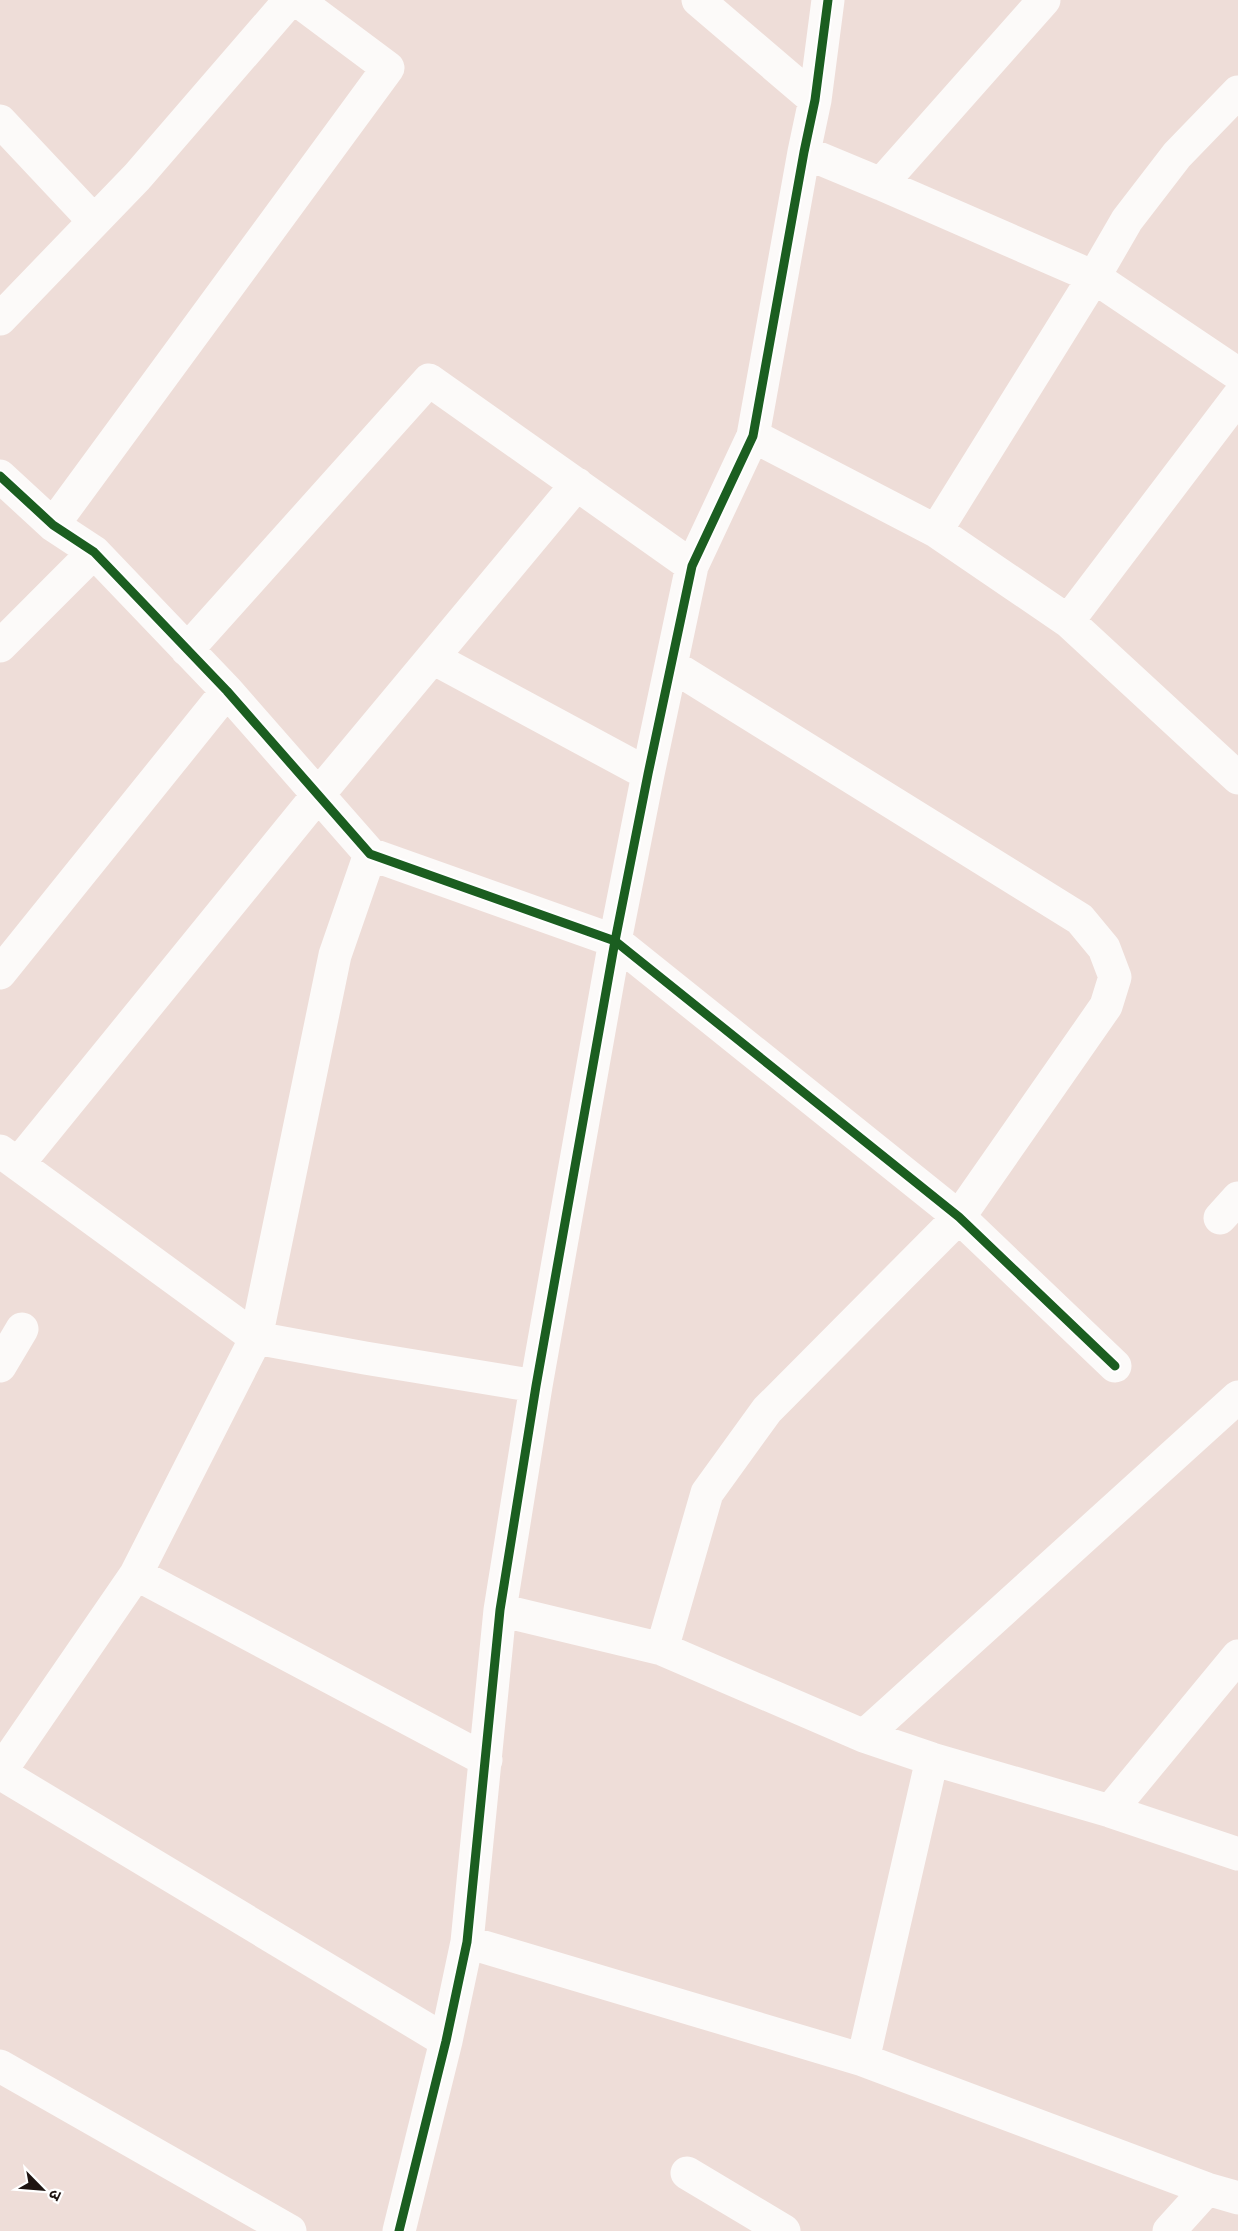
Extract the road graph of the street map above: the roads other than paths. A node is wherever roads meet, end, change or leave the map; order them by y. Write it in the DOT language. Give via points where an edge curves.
graph roads {
  1 [pos="290,0"];
  2 [pos="297,0"];
  3 [pos="698,0"];
  4 [pos="828,0"];
  5 [pos="1044,0"];
  6 [pos="1238,92"];
  7 [pos="815,100"];
  8 [pos="0,121"];
  9 [pos="804,152"];
  10 [pos="881,184"];
  11 [pos="94,221"];
  12 [pos="1094,277"];
  13 [pos="0,319"];
  14 [pos="1238,374"];
  15 [pos="1238,397"];
  16 [pos="753,436"];
  17 [pos="0,476"];
  18 [pos="577,484"];
  19 [pos="53,525"];
  20 [pos="936,531"];
  21 [pos="94,552"];
  22 [pos="692,566"];
  23 [pos="1068,621"];
  24 [pos="0,646"];
  25 [pos="187,650"];
  26 [pos="433,658"];
  27 [pos="671,665"];
  28 [pos="227,691"];
  29 [pos="1234,764"];
  30 [pos="648,774"];
  31 [pos="318,795"];
  32 [pos="370,854"];
  33 [pos="615,941"];
  34 [pos="0,973"];
  35 [pos="9,1158"];
  36 [pos="960,1217"];
  37 [pos="22,1329"];
  38 [pos="256,1338"];
  39 [pos="0,1366"];
  40 [pos="1115,1366"];
  41 [pos="536,1386"];
  42 [pos="1238,1397"];
  43 [pos="136,1574"];
  44 [pos="500,1610"];
  45 [pos="662,1649"];
  46 [pos="1238,1656"];
  47 [pos="864,1736"];
  48 [pos="932,1759"];
  49 [pos="486,1760"];
  50 [pos="0,1772"];
  51 [pos="1110,1811"];
  52 [pos="1238,1854"];
  53 [pos="467,1942"];
  54 [pos="446,2041"];
  55 [pos="863,2060"];
  56 [pos="0,2066"];
  57 [pos="687,2173"];
  58 [pos="1207,2189"];
  59 [pos="1238,2198"];
  60 [pos="290,2231"];
  61 [pos="399,2231"];
  62 [pos="784,2231"];
  63 [pos="1169,2231"];
  1 -- 11 [label="street"];
  2 -- 19 [label="street" via="388,68"];
  3 -- 7 [label="street"];
  4 -- 7 [label="street"];
  5 -- 10 [label="street"];
  6 -- 12 [label="street" via="1170,164 1127,220"];
  7 -- 9 [label="street"];
  8 -- 11 [label="street"];
  9 -- 10 [label="street"];
  9 -- 16 [label="street"];
  10 -- 12 [label="street"];
  11 -- 13 [label="street"];
  12 -- 14 [label="street"];
  12 -- 20 [label="street"];
  15 -- 23 [label="street"];
  16 -- 20 [label="street"];
  16 -- 22 [label="street"];
  17 -- 19 [label="street"];
  18 -- 22 [label="street"];
  18 -- 25 [label="street" via="429,380"];
  18 -- 26 [label="street"];
  19 -- 21 [label="street"];
  20 -- 23 [label="street"];
  21 -- 24 [label="street"];
  21 -- 25 [label="street"];
  22 -- 27 [label="street"];
  23 -- 29 [label="street"];
  25 -- 28 [label="street"];
  26 -- 30 [label="street"];
  26 -- 31 [label="street"];
  27 -- 30 [label="street"];
  27 -- 36 [label="street" via="1080,919 1104,948 1115,977 1106,1006"];
  28 -- 31 [label="street"];
  28 -- 34 [label="street"];
  30 -- 33 [label="street"];
  31 -- 32 [label="street"];
  31 -- 35 [label="street"];
  32 -- 33 [label="street"];
  32 -- 38 [label="street" via="334,955"];
  33 -- 36 [label="street"];
  33 -- 41 [label="street"];
  35 -- 38 [label="street"];
  36 -- 40 [label="street"];
  36 -- 45 [label="street" via="767,1410 706,1493"];
  37 -- 39 [label="street"];
  38 -- 41 [label="street"];
  38 -- 43 [label="street"];
  41 -- 44 [label="street"];
  42 -- 47 [label="street"];
  43 -- 49 [label="street"];
  43 -- 50 [label="street"];
  44 -- 45 [label="street"];
  44 -- 49 [label="street"];
  45 -- 47 [label="street"];
  46 -- 51 [label="street"];
  47 -- 48 [label="street"];
  48 -- 51 [label="street"];
  48 -- 55 [label="street"];
  49 -- 53 [label="street"];
  50 -- 54 [label="street"];
  51 -- 52 [label="street"];
  53 -- 54 [label="street"];
  53 -- 55 [label="street"];
  54 -- 61 [label="street"];
  55 -- 58 [label="street"];
  56 -- 60 [label="street"];
  57 -- 62 [label="street"];
  58 -- 59 [label="street"];
  58 -- 63 [label="street"];
}
